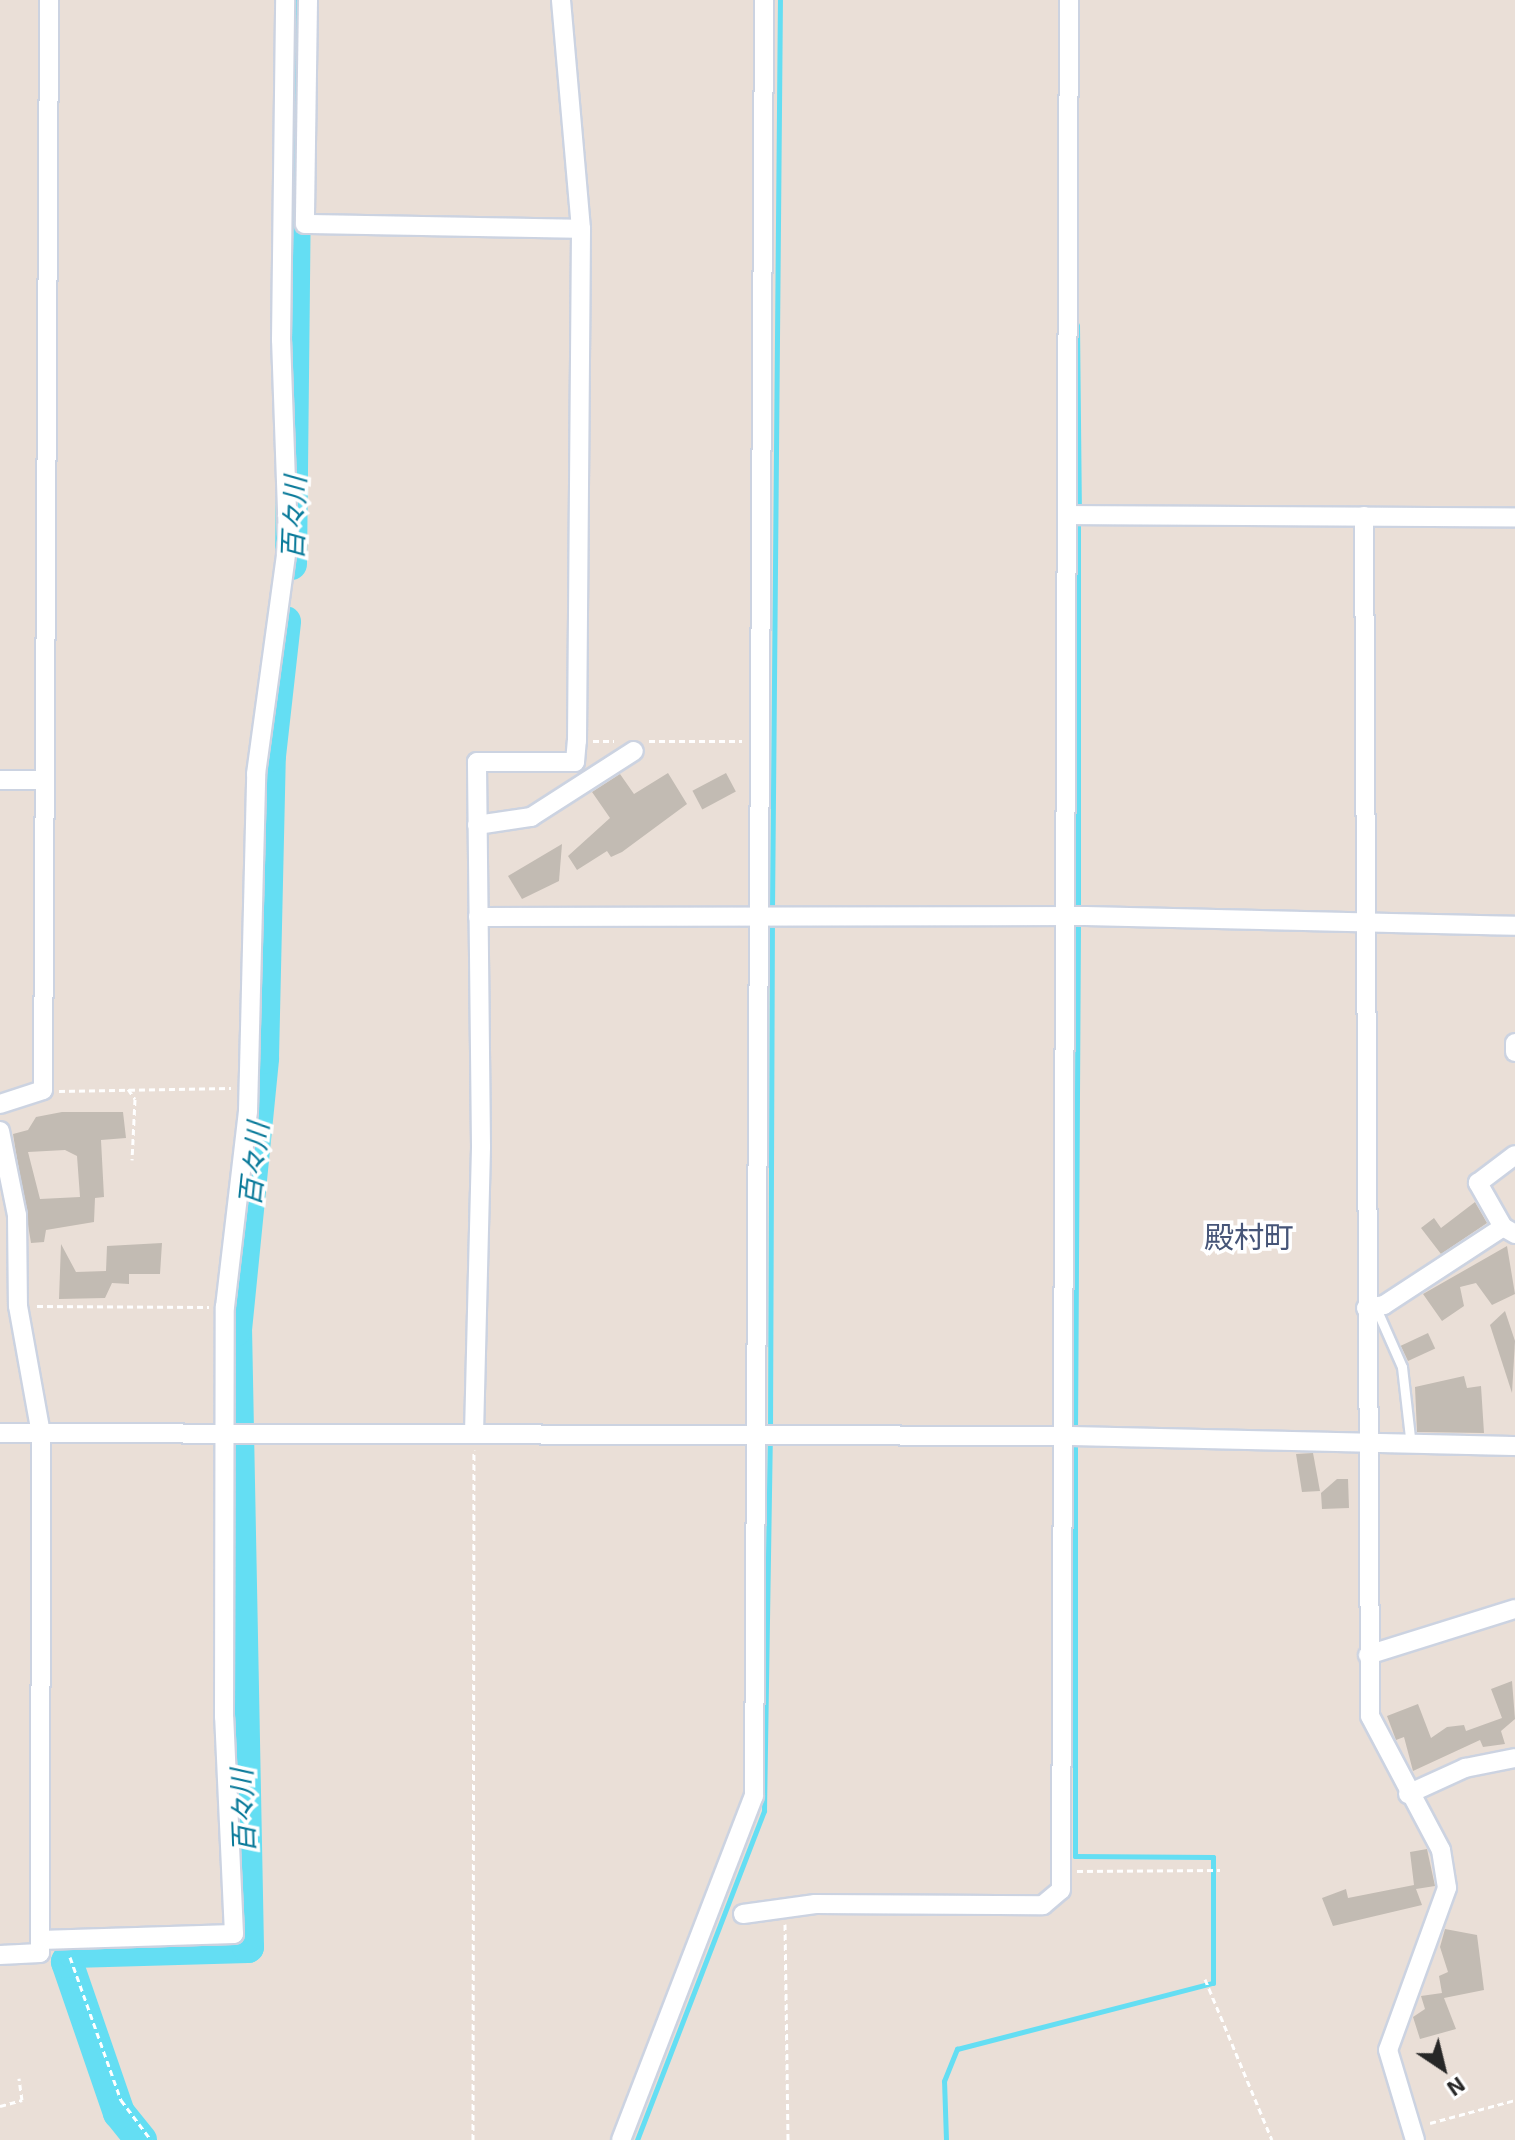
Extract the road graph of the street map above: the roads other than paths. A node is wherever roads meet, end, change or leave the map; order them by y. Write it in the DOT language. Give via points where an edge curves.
graph roads {
  1 [pos="49,0"];
  2 [pos="285,0"];
  3 [pos="308,0"];
  4 [pos="561,0"];
  5 [pos="764,0"];
  6 [pos="1069,0"];
  7 [pos="581,229"];
  8 [pos="1075,515"];
  9 [pos="1364,516"];
  10 [pos="1515,517"];
  11 [pos="631,744"];
  12 [pos="575,762"];
  13 [pos="0,780"];
  14 [pos="42,780"];
  15 [pos="582,784"];
  16 [pos="477,825"];
  17 [pos="768,916"];
  18 [pos="478,917"];
  19 [pos="1072,917"];
  20 [pos="1364,919"];
  21 [pos="1515,926"];
  22 [pos="1515,1043"];
  23 [pos="1515,1052"];
  24 [pos="0,1104"];
  25 [pos="0,1131"];
  26 [pos="1515,1155"];
  27 [pos="1509,1230"];
  28 [pos="1371,1308"];
  29 [pos="0,1433"];
  30 [pos="229,1433"];
  31 [pos="41,1434"];
  32 [pos="474,1434"];
  33 [pos="765,1435"];
  34 [pos="1071,1436"];
  35 [pos="1365,1441"];
  36 [pos="1515,1446"];
  37 [pos="1412,1448"];
  38 [pos="1515,1609"];
  39 [pos="1368,1655"];
  40 [pos="1515,1758"];
  41 [pos="1408,1794"];
  42 [pos="743,1914"];
  43 [pos="40,1940"];
  44 [pos="0,1955"];
  45 [pos="1414,2134"];
  46 [pos="621,2140"];
  1 -- 14 [label="street"];
  2 -- 30 [label="street" via="281,340 288,539 256,774 247,1088 225,1307"];
  3 -- 7 [label="street" via="305,224"];
  4 -- 7 [label="street"];
  5 -- 17 [label="street" via="756,741"];
  6 -- 8 [label="street"];
  7 -- 12 [label="street"];
  8 -- 9 [label="street"];
  8 -- 19 [label="street"];
  9 -- 10 [label="street"];
  9 -- 20 [label="street"];
  11 -- 15 [label="street"];
  12 -- 15 [label="street"];
  12 -- 16 [label="street" via="477,762"];
  13 -- 14 [label="street"];
  14 -- 24 [label="street" via="43,1090"];
  15 -- 16 [label="street" via="531,817"];
  16 -- 18 [label="street"];
  17 -- 18 [label="street"];
  17 -- 19 [label="street"];
  17 -- 33 [label="street"];
  18 -- 32 [label="street"];
  19 -- 20 [label="street"];
  19 -- 34 [label="street"];
  20 -- 21 [label="street"];
  20 -- 28 [label="street"];
  22 -- 23 [label="street"];
  25 -- 31 [label="street" via="17,1215 18,1306"];
  26 -- 27 [label="street" via="1478,1183"];
  27 -- 28 [label="street"];
  28 -- 35 [label="street"];
  28 -- 37 [label="lane" via="1402,1367"];
  29 -- 31 [label="street"];
  30 -- 31 [label="street"];
  30 -- 32 [label="street"];
  30 -- 43 [label="street" via="224,1717 234,1934"];
  31 -- 43 [label="street"];
  32 -- 33 [label="street"];
  33 -- 34 [label="street"];
  33 -- 46 [label="street" via="754,1796"];
  34 -- 35 [label="street"];
  34 -- 42 [label="street" via="1061,1890 1043,1905 815,1904"];
  35 -- 37 [label="street"];
  35 -- 39 [label="street"];
  36 -- 37 [label="street"];
  38 -- 39 [label="street"];
  39 -- 41 [label="street" via="1370,1716"];
  40 -- 41 [label="street" via="1465,1768"];
  41 -- 45 [label="street" via="1441,1850 1447,1888 1388,2050"];
  43 -- 44 [label="street" via="40,1953"];
}
